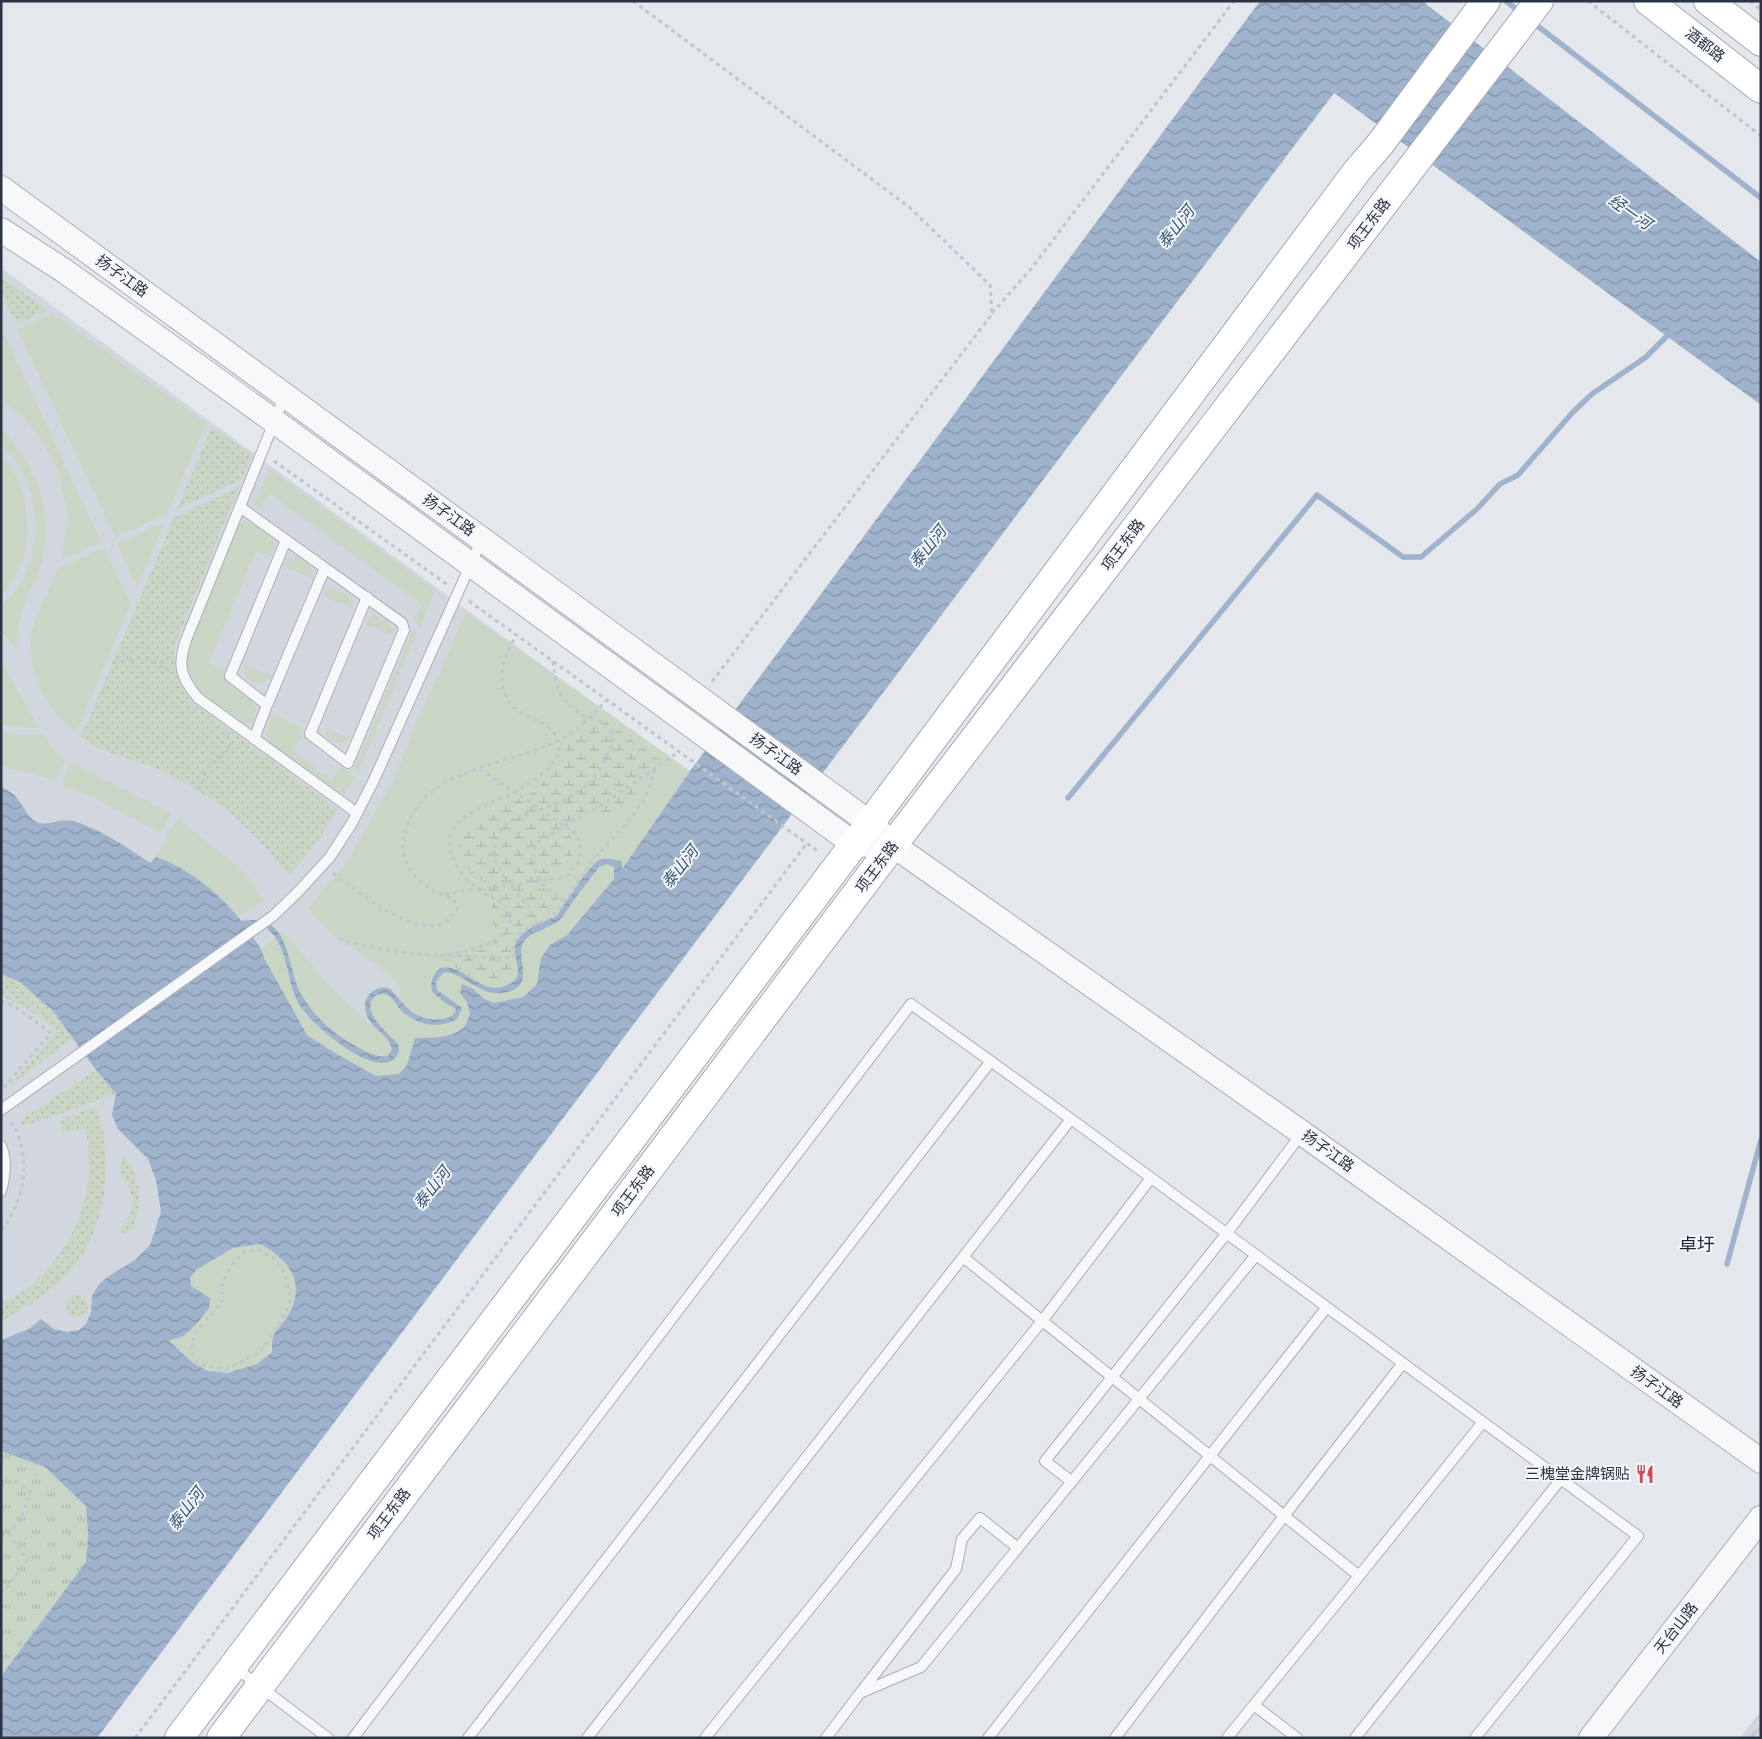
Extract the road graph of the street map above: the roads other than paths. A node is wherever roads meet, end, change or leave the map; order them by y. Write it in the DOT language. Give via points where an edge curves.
graph roads {
  1 [pos="1486,1"];
  2 [pos="1539,1"];
  3 [pos="1648,1"];
  4 [pos="1708,1"];
  5 [pos="1761,42"];
  6 [pos="1761,88"];
  7 [pos="1,188"];
  8 [pos="1,230"];
  9 [pos="285,395"];
  10 [pos="274,421"];
  11 [pos="240,507"];
  12 [pos="482,539"];
  13 [pos="286,540"];
  14 [pos="471,564"];
  15 [pos="325,568"];
  16 [pos="367,597"];
  17 [pos="267,705"];
  18 [pos="254,739"];
  19 [pos="357,813"];
  20 [pos="870,823"];
  21 [pos="854,844"];
  22 [pos="893,845"];
  23 [pos="991,1061"];
  24 [pos="1,1110"];
  25 [pos="1071,1119"];
  26 [pos="1302,1133"];
  27 [pos="1,1146"];
  28 [pos="1151,1178"];
  29 [pos="1,1190"];
  30 [pos="1227,1233"];
  31 [pos="1256,1255"];
  32 [pos="963,1257"];
  33 [pos="1327,1307"];
  34 [pos="1042,1321"];
  35 [pos="1404,1363"];
  36 [pos="1112,1376"];
  37 [pos="1140,1399"];
  38 [pos="1483,1422"];
  39 [pos="1210,1456"];
  40 [pos="1761,1461"];
  41 [pos="1561,1479"];
  42 [pos="1072,1482"];
  43 [pos="1284,1516"];
  44 [pos="1761,1518"];
  45 [pos="1018,1548"];
  46 [pos="1359,1576"];
  47 [pos="233,1666"];
  48 [pos="260,1686"];
  49 [pos="860,1693"];
  50 [pos="1254,1705"];
  51 [pos="179,1738"];
  52 [pos="221,1738"];
  53 [pos="328,1738"];
  54 [pos="353,1738"];
  55 [pos="468,1738"];
  56 [pos="587,1738"];
  57 [pos="705,1738"];
  58 [pos="826,1738"];
  59 [pos="988,1738"];
  60 [pos="1115,1738"];
  61 [pos="1227,1738"];
  62 [pos="1297,1738"];
  63 [pos="1355,1738"];
  64 [pos="1475,1738"];
  65 [pos="1591,1738"];
  1 -- 20 [label="main road"];
  2 -- 22 [label="main road, 项王东路"];
  3 -- 6 [label="main road, 酒都路"];
  4 -- 5 [label="main road"];
  7 -- 9 [label="street, 扬子江路"];
  8 -- 10 [label="street, 扬子江路" via="63,270"];
  9 -- 10 [label="lane"];
  9 -- 12 [label="street, 扬子江路"];
  10 -- 11 [label="lane"];
  10 -- 14 [label="street, 扬子江路"];
  11 -- 13 [label="lane"];
  11 -- 18 [label="lane" via="186,640 181,654 181,670 198,698"];
  12 -- 14 [label="lane"];
  12 -- 20 [label="street, 扬子江路"];
  13 -- 15 [label="lane"];
  13 -- 17 [label="lane" via="230,676"];
  14 -- 19 [label="lane"];
  14 -- 21 [label="street, 扬子江路"];
  15 -- 16 [label="lane"];
  15 -- 17 [label="lane"];
  16 -- 16 [label="lane" via="402,623 404,630 348,762 310,734"];
  17 -- 18 [label="lane"];
  18 -- 19 [label="lane"];
  19 -- 24 [label="lane" via="323,865 273,916"];
  20 -- 21 [label="main road"];
  20 -- 22 [label="street, 扬子江路"];
  21 -- 22 [label="street"];
  21 -- 47 [label="main road"];
  22 -- 26 [label="street, 扬子江路"];
  22 -- 48 [label="main road, 项王东路"];
  23 -- 25 [label="lane"];
  23 -- 54 [label="lane" via="911,1004"];
  23 -- 55 [label="lane"];
  25 -- 28 [label="lane"];
  25 -- 32 [label="lane"];
  26 -- 30 [label="lane"];
  26 -- 40 [label="street, 扬子江路"];
  27 -- 29 [label="lane" via="5,1176"];
  28 -- 30 [label="lane"];
  28 -- 34 [label="lane"];
  30 -- 31 [label="lane"];
  30 -- 36 [label="lane"];
  31 -- 33 [label="lane"];
  31 -- 37 [label="lane"];
  32 -- 34 [label="lane"];
  32 -- 56 [label="lane"];
  33 -- 35 [label="lane"];
  33 -- 39 [label="lane"];
  34 -- 36 [label="lane"];
  34 -- 57 [label="lane"];
  35 -- 38 [label="lane"];
  35 -- 43 [label="lane"];
  36 -- 37 [label="lane"];
  36 -- 42 [label="lane" via="1045,1461"];
  37 -- 39 [label="lane"];
  37 -- 42 [label="lane"];
  38 -- 41 [label="lane"];
  38 -- 46 [label="lane"];
  39 -- 43 [label="lane"];
  39 -- 59 [label="lane"];
  41 -- 63 [label="lane"];
  41 -- 64 [label="lane" via="1638,1536"];
  42 -- 45 [label="lane"];
  43 -- 46 [label="lane"];
  43 -- 60 [label="lane"];
  44 -- 65 [label="street, 天台山路"];
  45 -- 49 [label="lane" via="921,1667"];
  45 -- 49 [label="lane" via="980,1518 962,1539 956,1569"];
  46 -- 50 [label="lane"];
  47 -- 48 [label="lane"];
  47 -- 51 [label="main road"];
  48 -- 52 [label="main road, 项王东路"];
  48 -- 53 [label="lane"];
  49 -- 58 [label="lane"];
  50 -- 61 [label="lane"];
  50 -- 62 [label="lane"];
}
